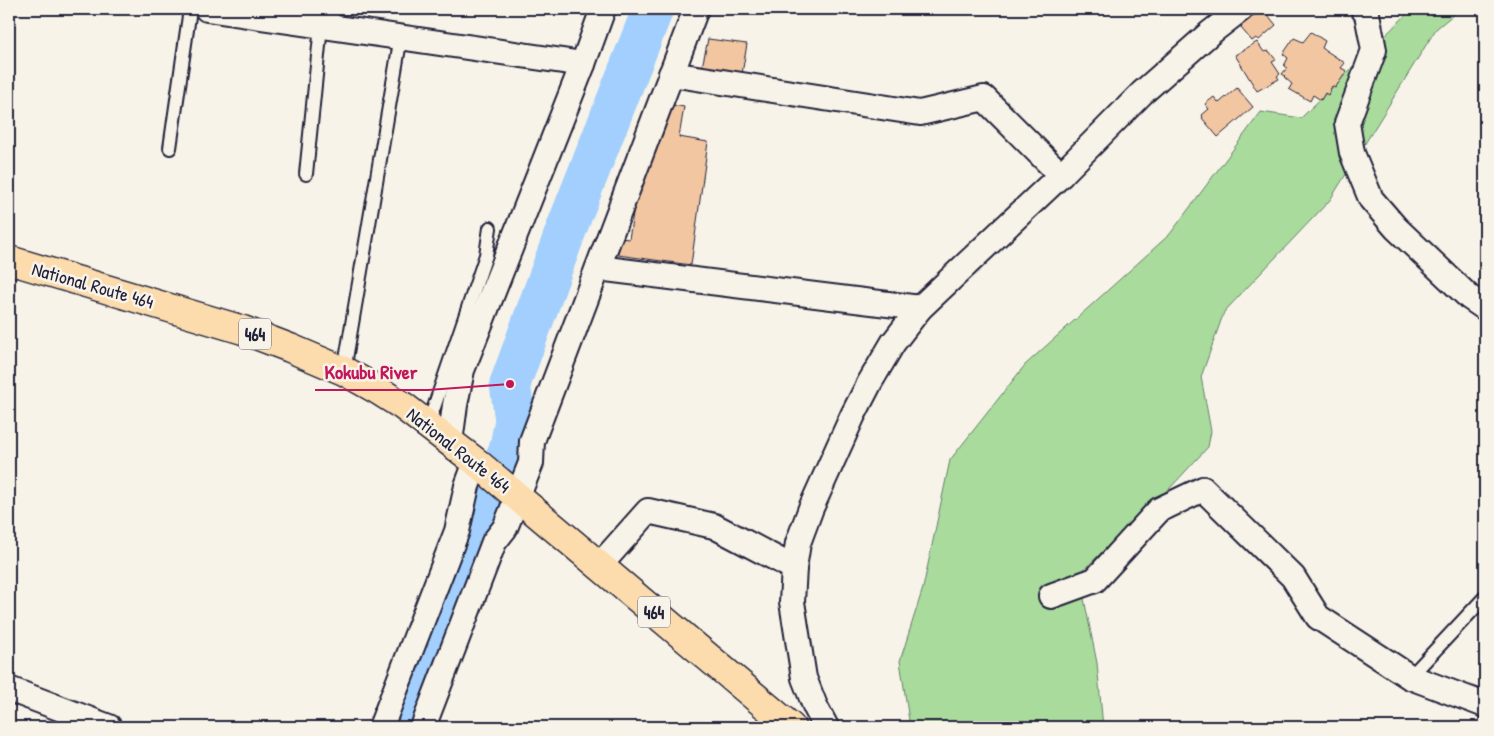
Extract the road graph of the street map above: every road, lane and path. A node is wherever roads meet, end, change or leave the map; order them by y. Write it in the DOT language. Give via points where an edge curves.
graph roads {
  1 [pos="190,9"];
  2 [pos="207,9"];
  3 [pos="603,9"];
  4 [pos="696,9"];
  5 [pos="1241,9"];
  6 [pos="1362,9"];
  7 [pos="328,21"];
  8 [pos="401,36"];
  9 [pos="583,64"];
  10 [pos="671,74"];
  11 [pos="170,148"];
  12 [pos="306,174"];
  13 [pos="1061,175"];
  14 [pos="490,228"];
  15 [pos="9,260"];
  16 [pos="598,268"];
  17 [pos="920,308"];
  18 [pos="1485,308"];
  19 [pos="344,372"];
  20 [pos="428,425"];
  21 [pos="450,442"];
  22 [pos="476,462"];
  23 [pos="518,496"];
  24 [pos="601,567"];
  25 [pos="794,568"];
  26 [pos="1051,596"];
  27 [pos="1485,597"];
  28 [pos="1410,678"];
  29 [pos="9,689"];
  30 [pos="1485,705"];
  31 [pos="109,727"];
  32 [pos="381,727"];
  33 [pos="423,727"];
  34 [pos="791,727"];
  35 [pos="826,727"];
  1 -- 11 [label="lane"];
  2 -- 7 [label="street"];
  3 -- 9 [label="street"];
  4 -- 10 [label="street"];
  5 -- 13 [label="street" via="1142,93"];
  6 -- 18 [label="street" via="1367,14 1374,50 1347,122 1352,153 1371,199 1396,228 1469,297"];
  7 -- 8 [label="street"];
  7 -- 12 [label="lane"];
  8 -- 9 [label="street"];
  8 -- 19 [label="lane"];
  9 -- 21 [label="street" via="462,370"];
  10 -- 13 [label="street" via="920,113 984,98"];
  10 -- 16 [label="street"];
  13 -- 17 [label="street"];
  14 -- 20 [label="lane" via="486,255"];
  15 -- 19 [label="highway, National Route 464 / 464" via="243,330"];
  16 -- 17 [label="street"];
  16 -- 23 [label="street" via="532,441 531,463"];
  17 -- 25 [label="street" via="893,343 853,415 811,508 798,543"];
  19 -- 20 [label="highway, National Route 464 / 464" via="403,406"];
  20 -- 21 [label="highway, National Route 464 / 464"];
  21 -- 22 [label="highway, National Route 464 / 464"];
  22 -- 23 [label="highway, National Route 464 / 464"];
  22 -- 32 [label="street" via="457,530"];
  23 -- 24 [label="highway, National Route 464 / 464"];
  23 -- 33 [label="street" via="505,528 494,542"];
  24 -- 25 [label="street" via="648,511 714,526"];
  24 -- 34 [label="highway, National Route 464 / 464"];
  25 -- 35 [label="street" via="792,602 804,678"];
  26 -- 28 [label="street" via="1095,580 1159,510 1202,489 1293,576 1318,617"];
  27 -- 28 [label="lane"];
  28 -- 30 [label="street"];
  29 -- 31 [label="street"];
}
